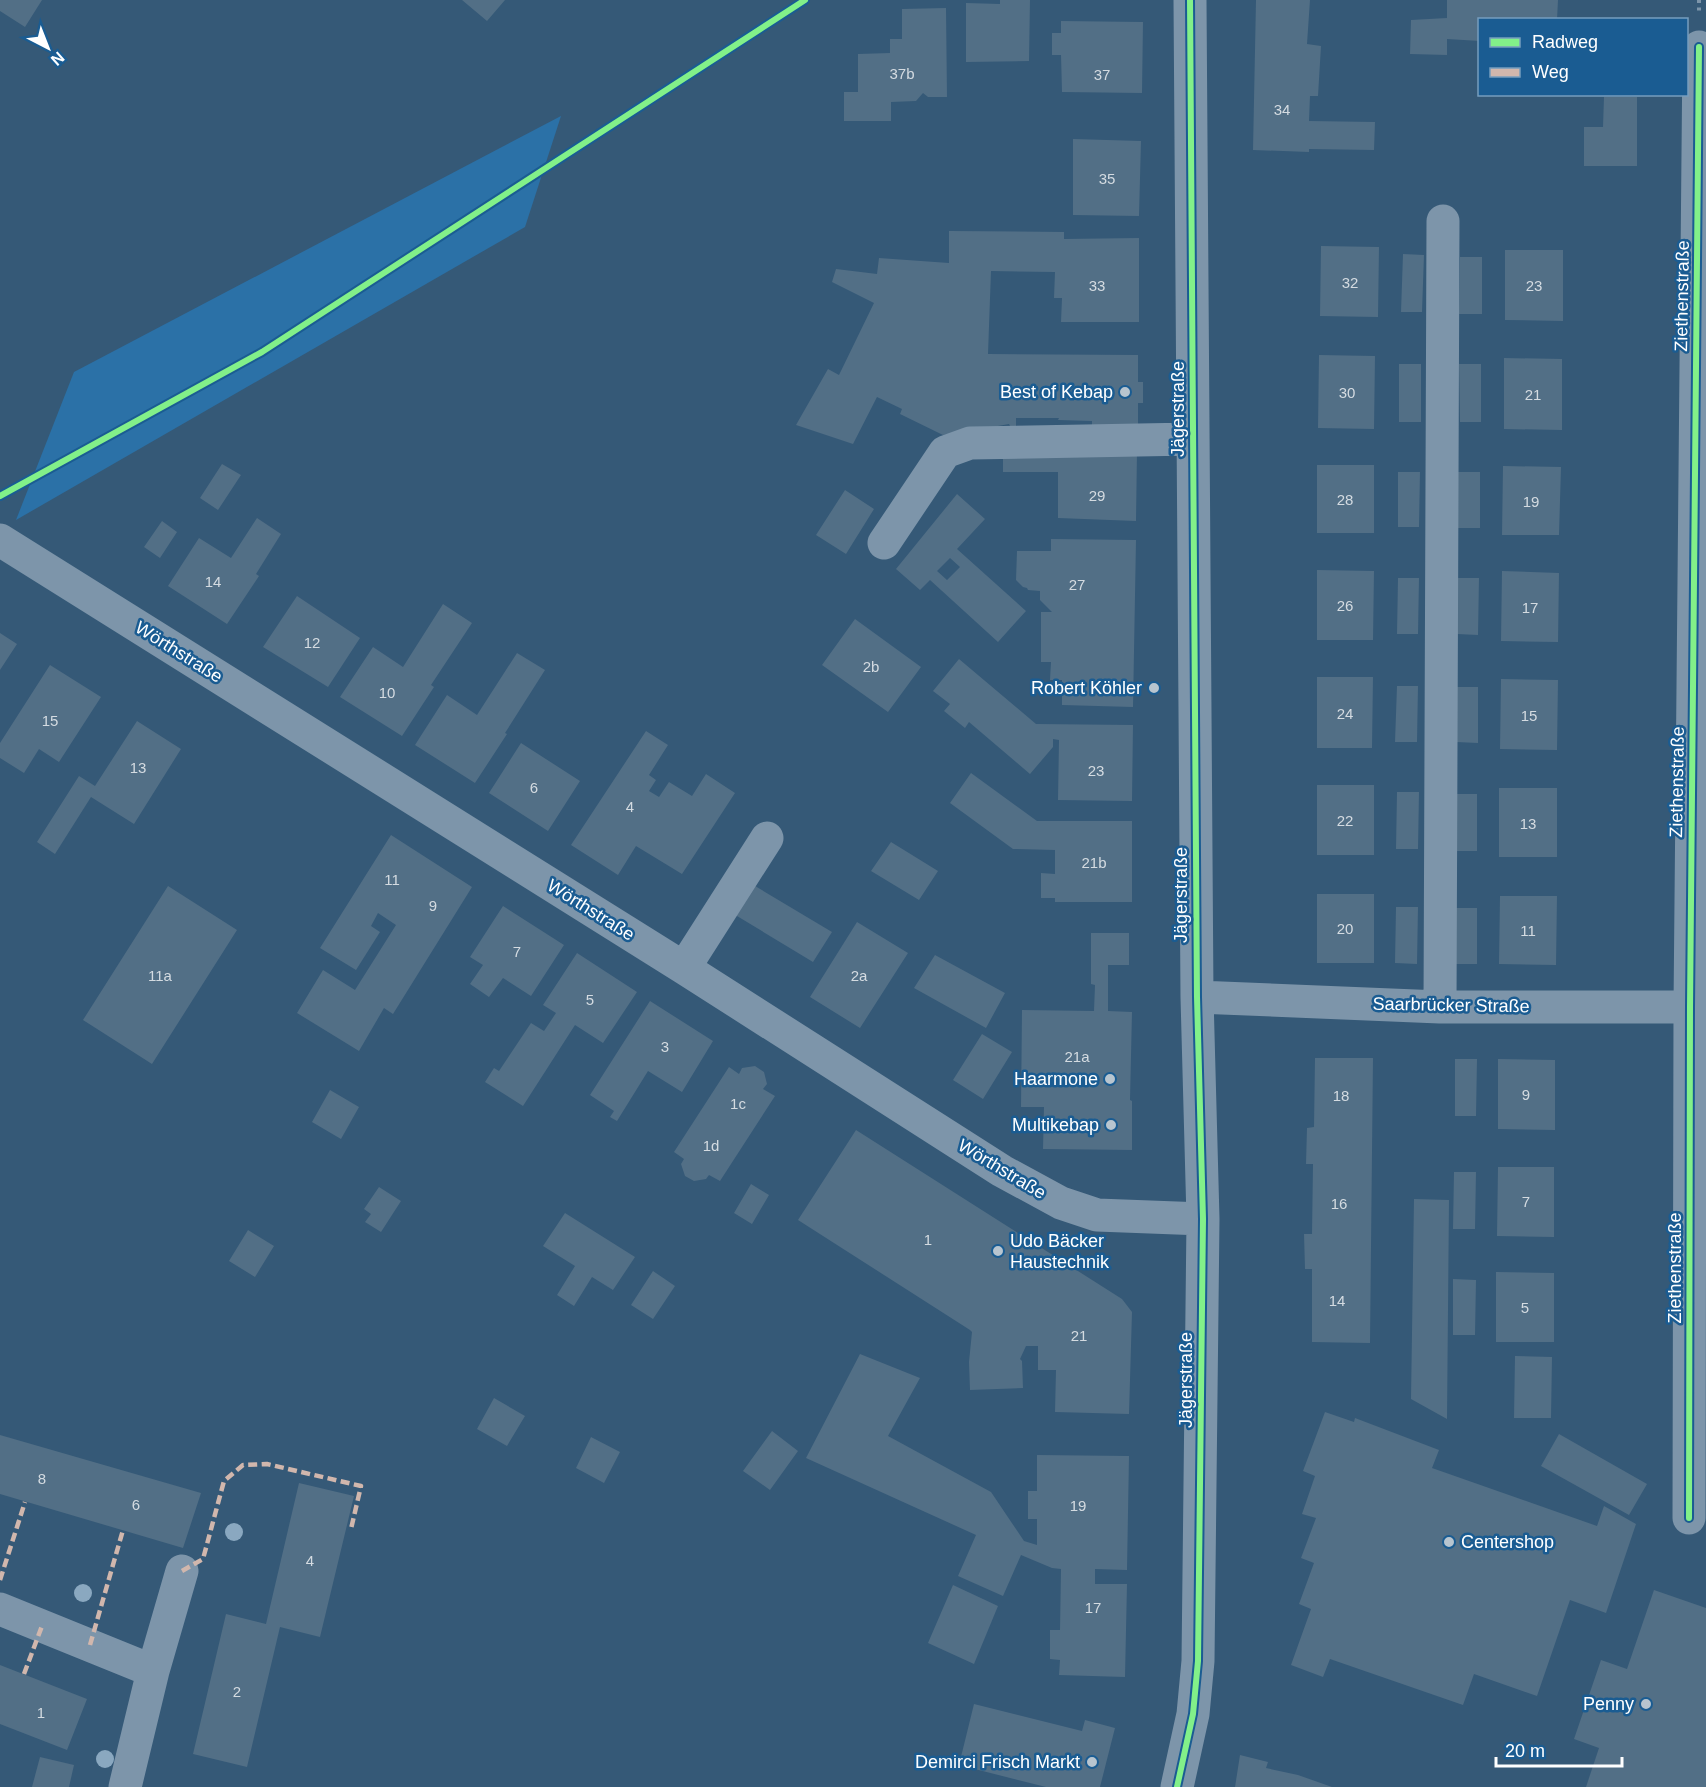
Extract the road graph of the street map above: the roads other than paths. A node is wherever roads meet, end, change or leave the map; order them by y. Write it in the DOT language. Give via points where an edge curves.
graph roads {
  1 [pos="1190,0"];
  2 [pos="1699,47"];
  3 [pos="1443,221"];
  4 [pos="1193,439"];
  5 [pos="0,540"];
  6 [pos="884,543"];
  7 [pos="767,838"];
  8 [pos="684,968"];
  9 [pos="1197,998"];
  10 [pos="1440,1006"];
  11 [pos="1698,1007"];
  12 [pos="1203,1219"];
  13 [pos="1689,1518"];
  14 [pos="182,1571"];
  15 [pos="0,1609"];
  16 [pos="153,1671"];
  17 [pos="125,1787"];
  18 [pos="1177,1787"];
  1 -- 4 [label="street, Jägerstraße"];
  2 -- 11 [label="street, Ziethenstraße"];
  3 -- 10 [label="street"];
  4 -- 6 [label="street" via="970,443 945,452"];
  4 -- 9 [label="street, Jägerstraße"];
  5 -- 8 [label="street, Wörthstraße"];
  7 -- 8 [label="street"];
  8 -- 12 [label="street, Wörthstraße" via="1002,1171 1061,1203 1097,1215"];
  9 -- 10 [label="street, Saarbrücker Straße"];
  9 -- 12 [label="street, Jägerstraße"];
  10 -- 11 [label="street, Saarbrücker Straße"];
  11 -- 13 [label="street, Ziethenstraße"];
  12 -- 18 [label="street, Jägerstraße" via="1198,1661 1193,1714"];
  14 -- 16 [label="street"];
  15 -- 16 [label="street"];
  16 -- 17 [label="street"];
}
